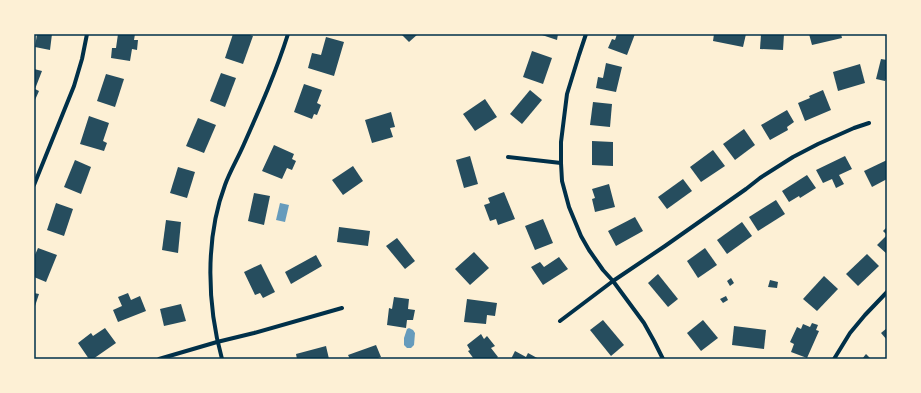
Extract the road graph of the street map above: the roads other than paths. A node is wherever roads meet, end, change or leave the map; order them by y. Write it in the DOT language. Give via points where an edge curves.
graph roads {
  1 [pos="87,34"];
  2 [pos="288,34"];
  3 [pos="586,34"];
  4 [pos="869,123"];
  5 [pos="508,157"];
  6 [pos="560,163"];
  7 [pos="34,185"];
  8 [pos="613,281"];
  9 [pos="887,292"];
  10 [pos="342,308"];
  11 [pos="560,321"];
  12 [pos="217,342"];
  13 [pos="159,359"];
  14 [pos="222,359"];
  15 [pos="663,359"];
  16 [pos="834,359"];
  1 -- 7 [label="street" via="74,86"];
  2 -- 12 [label="street" via="258,113 224,186 216,215 210,282"];
  3 -- 6 [label="street" via="568,94"];
  4 -- 8 [label="street" via="793,157"];
  5 -- 6 [label="street"];
  6 -- 8 [label="street" via="565,195 581,236"];
  8 -- 11 [label="street"];
  8 -- 15 [label="street" via="644,323"];
  9 -- 16 [label="street" via="865,314"];
  10 -- 12 [label="street"];
  12 -- 13 [label="street"];
  12 -- 14 [label="street"];
}
